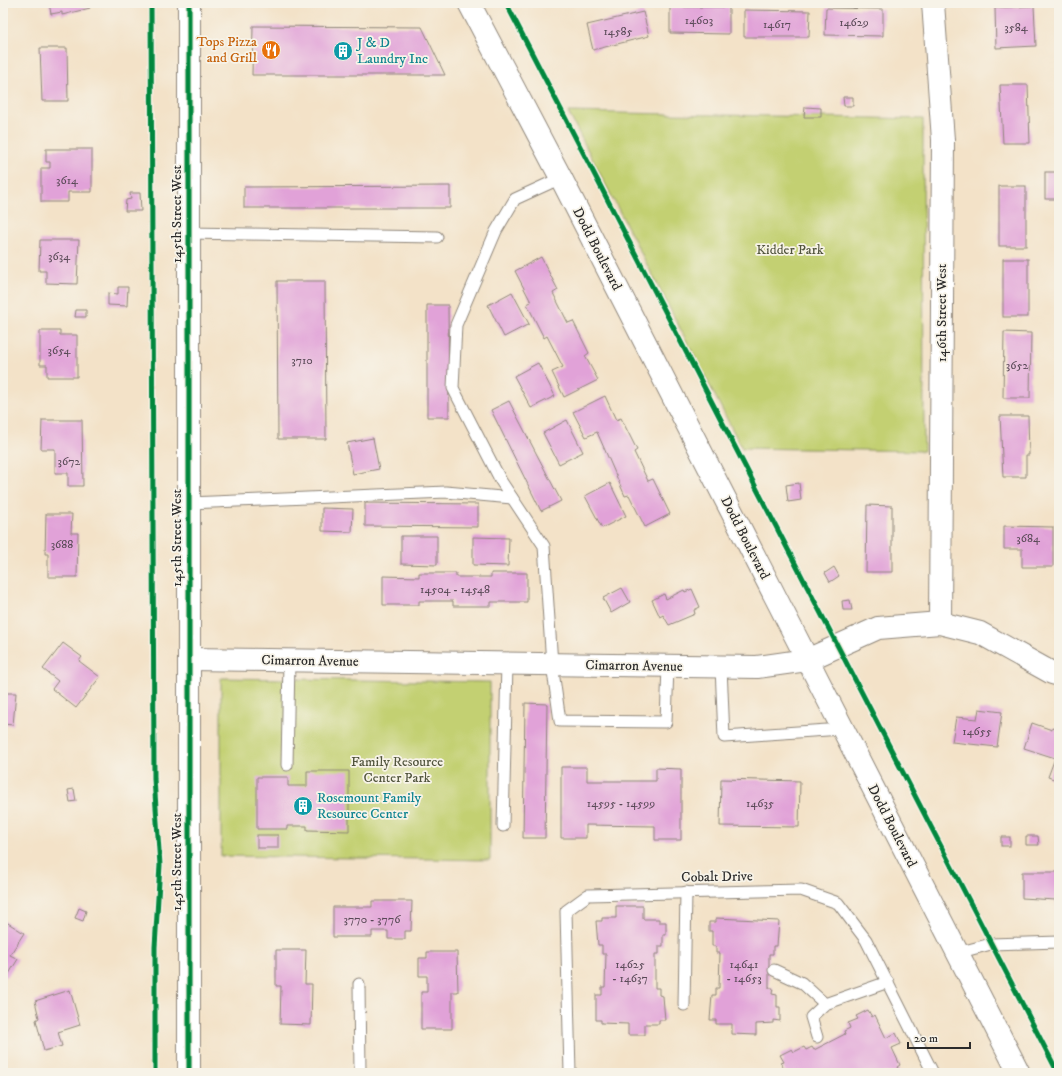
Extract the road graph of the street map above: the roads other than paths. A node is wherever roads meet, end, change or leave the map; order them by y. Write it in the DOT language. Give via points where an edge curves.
graph roads {
  1 [pos="189,3"];
  2 [pos="933,3"];
  3 [pos="471,4"];
  4 [pos="561,178"];
  5 [pos="189,233"];
  6 [pos="437,237"];
  7 [pos="512,498"];
  8 [pos="189,503"];
  9 [pos="940,623"];
  10 [pos="189,659"];
  11 [pos="808,660"];
  12 [pos="289,661"];
  13 [pos="507,664"];
  14 [pos="552,664"];
  15 [pos="668,666"];
  16 [pos="721,667"];
  17 [pos="1059,675"];
  18 [pos="842,729"];
  19 [pos="287,765"];
  20 [pos="503,826"];
  21 [pos="686,892"];
  22 [pos="1059,942"];
  23 [pos="957,953"];
  24 [pos="774,970"];
  25 [pos="888,982"];
  26 [pos="359,984"];
  27 [pos="825,1004"];
  28 [pos="684,1005"];
  29 [pos="817,1037"];
  30 [pos="189,1073"];
  31 [pos="360,1073"];
  32 [pos="570,1073"];
  33 [pos="934,1073"];
  34 [pos="1019,1073"];
  1 -- 5 [label="street, 145th Street West"];
  2 -- 9 [label="street, 146th Street West" via="942,140"];
  3 -- 4 [label="street, Dodd Boulevard"];
  4 -- 7 [label="lane" via="515,199 496,231 456,325 453,388"];
  4 -- 11 [label="street, Dodd Boulevard"];
  5 -- 6 [label="lane"];
  5 -- 8 [label="street, 145th Street West"];
  7 -- 8 [label="lane" via="446,492"];
  7 -- 14 [label="lane" via="544,546"];
  8 -- 10 [label="street, 145th Street West"];
  9 -- 11 [label="street, Cimarron Avenue" via="878,628"];
  9 -- 17 [label="street, Cimarron Avenue" via="980,633"];
  10 -- 12 [label="street, Cimarron Avenue"];
  10 -- 30 [label="street, 145th Street West"];
  11 -- 16 [label="street, Cimarron Avenue" via="757,667"];
  11 -- 18 [label="street, Dodd Boulevard"];
  12 -- 13 [label="street, Cimarron Avenue"];
  12 -- 19 [label="lane"];
  13 -- 14 [label="street, Cimarron Avenue"];
  13 -- 20 [label="lane"];
  14 -- 15 [label="street, Cimarron Avenue"];
  14 -- 15 [label="lane" via="560,721 666,722"];
  15 -- 16 [label="street, Cimarron Avenue"];
  16 -- 18 [label="lane" via="724,737"];
  18 -- 23 [label="street, Dodd Boulevard"];
  21 -- 25 [label="lane, Cobalt Drive" via="801,890 838,903 866,940"];
  21 -- 28 [label="lane"];
  21 -- 32 [label="lane, Cobalt Drive" via="588,895 566,911"];
  22 -- 23 [label="lane" via="991,944"];
  23 -- 34 [label="street, Dodd Boulevard"];
  24 -- 27 [label="lane" via="802,983"];
  25 -- 27 [label="lane"];
  25 -- 33 [label="lane, Cobalt Drive"];
  26 -- 31 [label="lane"];
  27 -- 29 [label="lane" via="811,1017"];
}
